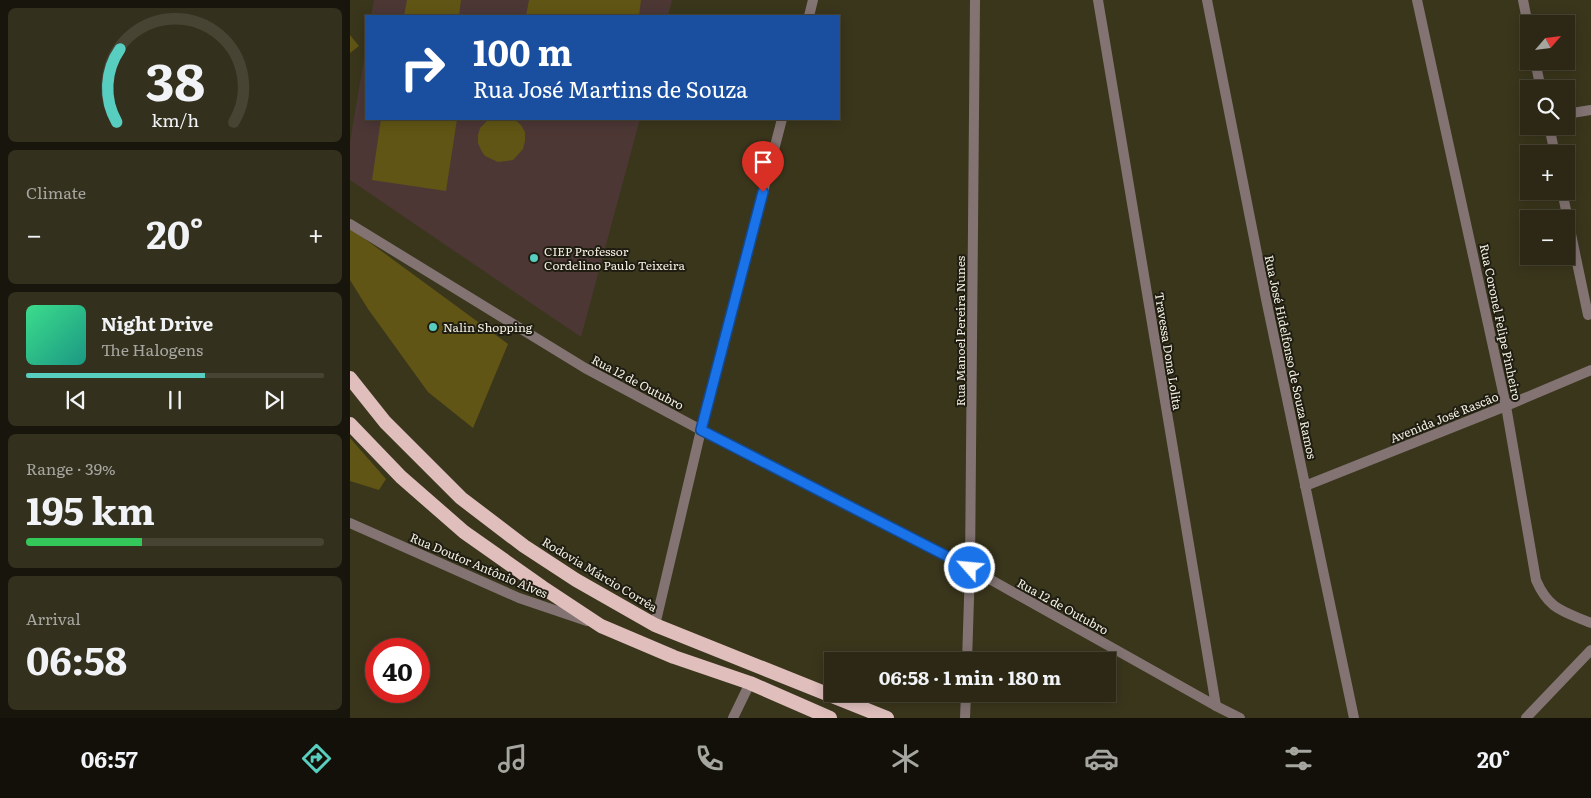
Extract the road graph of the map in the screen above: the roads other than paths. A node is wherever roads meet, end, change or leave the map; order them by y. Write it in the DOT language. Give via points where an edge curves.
graph roads {
  1 [pos="813,0"];
  2 [pos="975,0"];
  3 [pos="1098,0"];
  4 [pos="1207,0"];
  5 [pos="1418,0"];
  6 [pos="1522,0"];
  7 [pos="809,15"];
  8 [pos="1526,15"];
  9 [pos="1591,110"];
  10 [pos="1575,113"];
  11 [pos="782,120"];
  12 [pos="1564,200"];
  13 [pos="350,224"];
  14 [pos="1588,315"];
  15 [pos="1591,370"];
  16 [pos="350,378"];
  17 [pos="1506,406"];
  18 [pos="350,424"];
  19 [pos="701,430"];
  20 [pos="1305,486"];
  21 [pos="350,523"];
  22 [pos="970,568"];
  23 [pos="1591,623"];
  24 [pos="655,624"];
  25 [pos="601,626"];
  26 [pos="1591,650"];
  27 [pos="967,652"];
  28 [pos="750,683"];
  29 [pos="966,702"];
  30 [pos="1216,706"];
  31 [pos="733,718"];
  32 [pos="830,718"];
  33 [pos="887,718"];
  34 [pos="965,718"];
  35 [pos="1240,718"];
  36 [pos="1354,718"];
  37 [pos="1526,718"];
  1 -- 7 [label="street"];
  2 -- 22 [label="street, Rua Manoel Pereira Nunes"];
  3 -- 30 [label="street, Travessa Dona Lolita"];
  4 -- 20 [label="street, Rua José Hidelfonso de Souza Ramos"];
  5 -- 17 [label="street, Rua Coronel Felipe Pinheiro"];
  6 -- 8 [label="street"];
  9 -- 10 [label="street"];
  11 -- 19 [label="street"];
  12 -- 14 [label="street"];
  13 -- 19 [label="street, Rua 12 de Outubro" via="585,368"];
  15 -- 17 [label="street, Avenida José Rascão"];
  16 -- 24 [label="highway, Rodovia Márcio Corrêa" via="385,422 460,498 546,561"];
  17 -- 20 [label="street, Avenida José Rascão"];
  17 -- 23 [label="street, Rua Coronel Felipe Pinheiro" via="1536,580 1554,608"];
  18 -- 25 [label="highway" via="401,477 464,532"];
  19 -- 22 [label="street, Rua 12 de Outubro"];
  19 -- 24 [label="street"];
  20 -- 36 [label="street, Rua José Hidelfonso de Souza Ramos"];
  21 -- 25 [label="street, Rua Doutor Antônio Alves" via="519,598"];
  22 -- 27 [label="street, Rua Manoel Pereira Nunes"];
  22 -- 30 [label="street, Rua 12 de Outubro"];
  24 -- 33 [label="highway, Rodovia Márcio Corrêa"];
  25 -- 28 [label="highway" via="674,657"];
  26 -- 37 [label="street"];
  28 -- 31 [label="street"];
  28 -- 32 [label="highway"];
  29 -- 34 [label="street"];
  30 -- 35 [label="street, Rua 12 de Outubro"];
}
